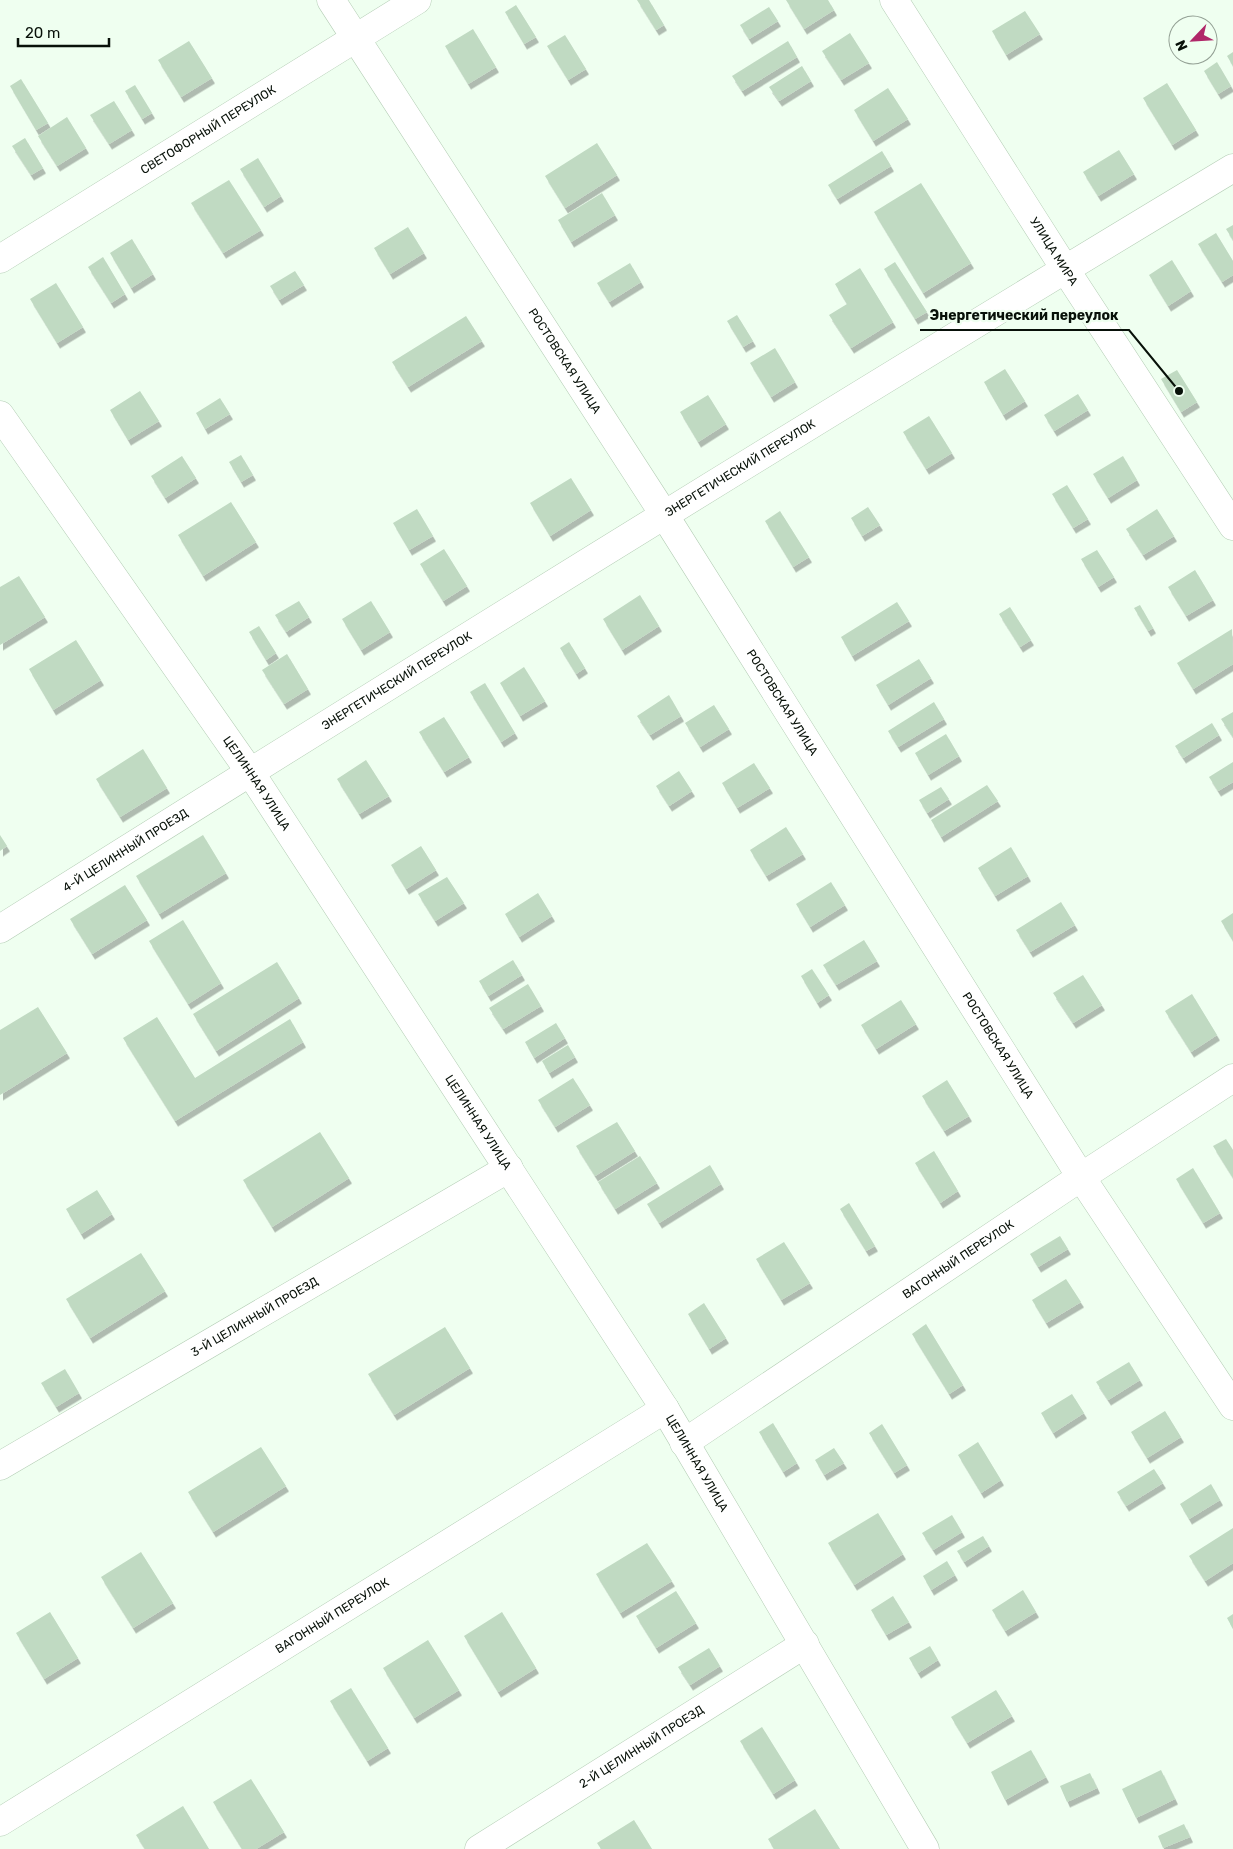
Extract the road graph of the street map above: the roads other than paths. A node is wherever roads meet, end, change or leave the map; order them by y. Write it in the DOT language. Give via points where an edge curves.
graph roads {
  1 [pos="331,0"];
  2 [pos="417,0"];
  3 [pos="894,0"];
  4 [pos="355,38"];
  5 [pos="1233,168"];
  6 [pos="0,260"];
  7 [pos="1065,269"];
  8 [pos="4,428"];
  9 [pos="665,516"];
  10 [pos="1233,526"];
  11 [pos="250,772"];
  12 [pos="0,929"];
  13 [pos="1233,1078"];
  14 [pos="509,1168"];
  15 [pos="1080,1177"];
  16 [pos="1233,1406"];
  17 [pos="665,1409"];
  18 [pos="684,1443"];
  19 [pos="0,1466"];
  20 [pos="805,1644"];
  21 [pos="0,1822"];
  22 [pos="479,1849"];
  23 [pos="925,1849"];
  1 -- 4 [label="street, РОСТОВСКАЯ УЛИЦА"];
  2 -- 4 [label="street, СВЕТОФОРНЫЙ ПЕРЕУЛОК"];
  3 -- 7 [label="street, УЛИЦА МИРА"];
  4 -- 6 [label="street, СВЕТОФОРНЫЙ ПЕРЕУЛОК"];
  4 -- 9 [label="street, РОСТОВСКАЯ УЛИЦА"];
  5 -- 7 [label="street, ЭНЕРГЕТИЧЕСКИЙ ПЕРЕУЛОК"];
  7 -- 9 [label="street, ЭНЕРГЕТИЧЕСКИЙ ПЕРЕУЛОК"];
  7 -- 10 [label="street, УЛИЦА МИРА"];
  8 -- 11 [label="street, ЦЕЛИННАЯ УЛИЦА"];
  9 -- 11 [label="street, ЭНЕРГЕТИЧЕСКИЙ ПЕРЕУЛОК"];
  9 -- 15 [label="street, РОСТОВСКАЯ УЛИЦА"];
  11 -- 12 [label="street, 4-Й ЦЕЛИННЫЙ ПРОЕЗД"];
  11 -- 14 [label="street, ЦЕЛИННАЯ УЛИЦА"];
  13 -- 15 [label="street, ВАГОННЫЙ ПЕРЕУЛОК"];
  14 -- 17 [label="street, ЦЕЛИННАЯ УЛИЦА"];
  14 -- 19 [label="street, 3-Й ЦЕЛИННЫЙ ПРОЕЗД"];
  15 -- 16 [label="street, РОСТОВСКАЯ УЛИЦА"];
  15 -- 18 [label="street, ВАГОННЫЙ ПЕРЕУЛОК"];
  17 -- 18 [label="street, ЦЕЛИННАЯ УЛИЦА"];
  17 -- 21 [label="street, ВАГОННЫЙ ПЕРЕУЛОК"];
  18 -- 20 [label="street, ЦЕЛИННАЯ УЛИЦА"];
  20 -- 22 [label="street, 2-Й ЦЕЛИННЫЙ ПРОЕЗД"];
  20 -- 23 [label="street, ЦЕЛИННАЯ УЛИЦА"];
}
